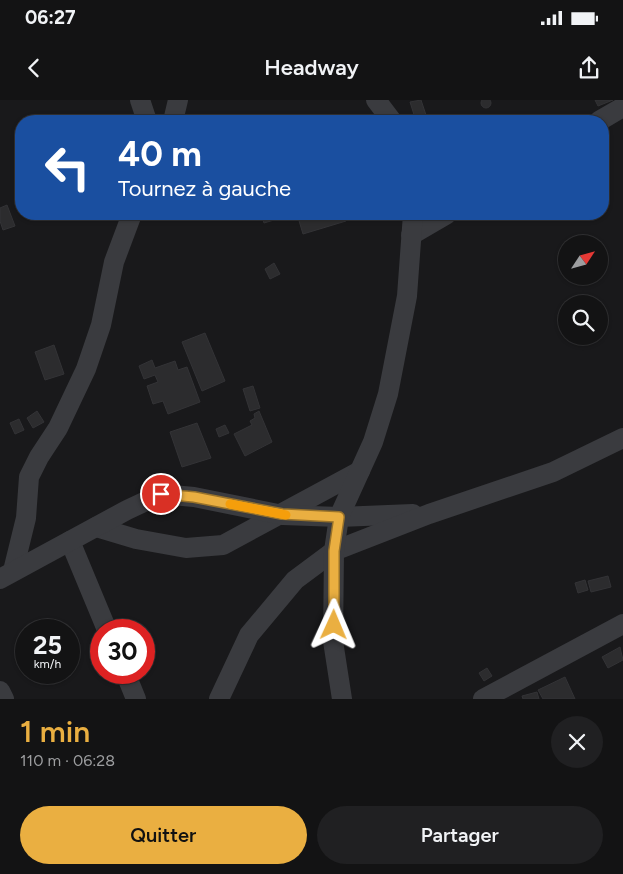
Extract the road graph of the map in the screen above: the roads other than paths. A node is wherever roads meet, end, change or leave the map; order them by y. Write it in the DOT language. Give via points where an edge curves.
graph roads {
  1 [pos="140,100"];
  2 [pos="178,100"];
  3 [pos="376,100"];
  4 [pos="623,107"];
  5 [pos="145,115"];
  6 [pos="174,115"];
  7 [pos="387,115"];
  8 [pos="609,115"];
  9 [pos="130,220"];
  10 [pos="412,220"];
  11 [pos="437,220"];
  12 [pos="411,235"];
  13 [pos="623,438"];
  14 [pos="360,471"];
  15 [pos="282,514"];
  16 [pos="429,514"];
  17 [pos="339,517"];
  18 [pos="96,527"];
  19 [pos="70,541"];
  20 [pos="334,551"];
  21 [pos="6,575"];
  22 [pos="102,619"];
  23 [pos="623,624"];
  24 [pos="130,684"];
  25 [pos="0,691"];
  26 [pos="4,699"];
  27 [pos="136,699"];
  28 [pos="219,699"];
  29 [pos="342,699"];
  30 [pos="484,699"];
  1 -- 5 [label="street"];
  2 -- 6 [label="street"];
  3 -- 7 [label="street"];
  4 -- 8 [label="street"];
  9 -- 21 [label="street" via="114,262 102,325 86,369 58,428 29,477 26,518"];
  10 -- 12 [label="street"];
  11 -- 12 [label="street"];
  12 -- 14 [label="street" via="407,296 388,394 374,442"];
  13 -- 16 [label="street" via="553,472"];
  14 -- 15 [label="street"];
  14 -- 17 [label="street"];
  15 -- 17 [label="street"];
  15 -- 18 [label="street" via="161,494"];
  15 -- 18 [label="street" via="223,545 186,548 136,539"];
  16 -- 17 [label="street"];
  16 -- 20 [label="street"];
  17 -- 20 [label="street"];
  18 -- 19 [label="street"];
  19 -- 21 [label="street"];
  19 -- 22 [label="street"];
  20 -- 28 [label="street" via="295,580 249,635"];
  20 -- 29 [label="street" via="333,641"];
  23 -- 30 [label="street"];
  24 -- 27 [label="street"];
  25 -- 26 [label="street"];
}
